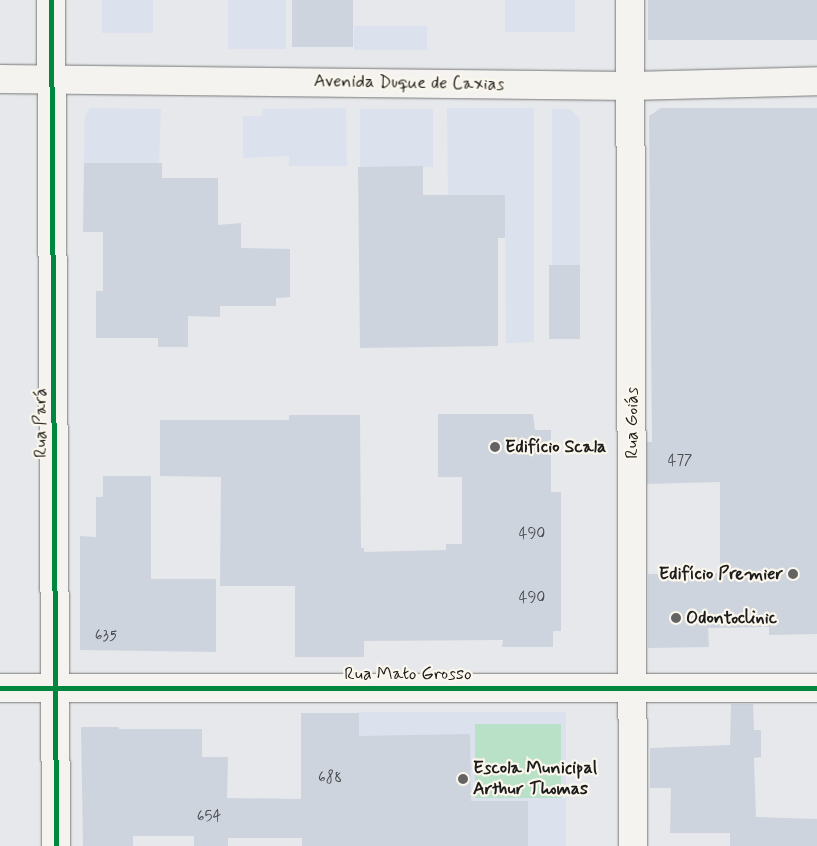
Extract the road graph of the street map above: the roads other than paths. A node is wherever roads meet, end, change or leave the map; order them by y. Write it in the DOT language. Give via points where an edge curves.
graph roads {
  1 [pos="51,0"];
  2 [pos="630,0"];
  3 [pos="0,79"];
  4 [pos="52,79"];
  5 [pos="817,81"];
  6 [pos="631,86"];
  7 [pos="56,687"];
  8 [pos="632,687"];
  9 [pos="0,688"];
  10 [pos="817,688"];
  11 [pos="56,846"];
  12 [pos="633,846"];
  1 -- 4 [label="street, Rua Pará"];
  2 -- 6 [label="street, Rua Goiás"];
  3 -- 4 [label="street, Avenida Duque de Caxias"];
  4 -- 6 [label="street, Avenida Duque de Caxias"];
  4 -- 7 [label="street, Rua Pará"];
  5 -- 6 [label="street, Avenida Duque de Caxias"];
  6 -- 8 [label="street, Rua Goiás"];
  7 -- 8 [label="street, Rua Mato Grosso"];
  7 -- 9 [label="street, Rua Mato Grosso"];
  7 -- 11 [label="street, Rua Pará"];
  8 -- 10 [label="street, Rua Mato Grosso"];
  8 -- 12 [label="street, Rua Goiás"];
}
